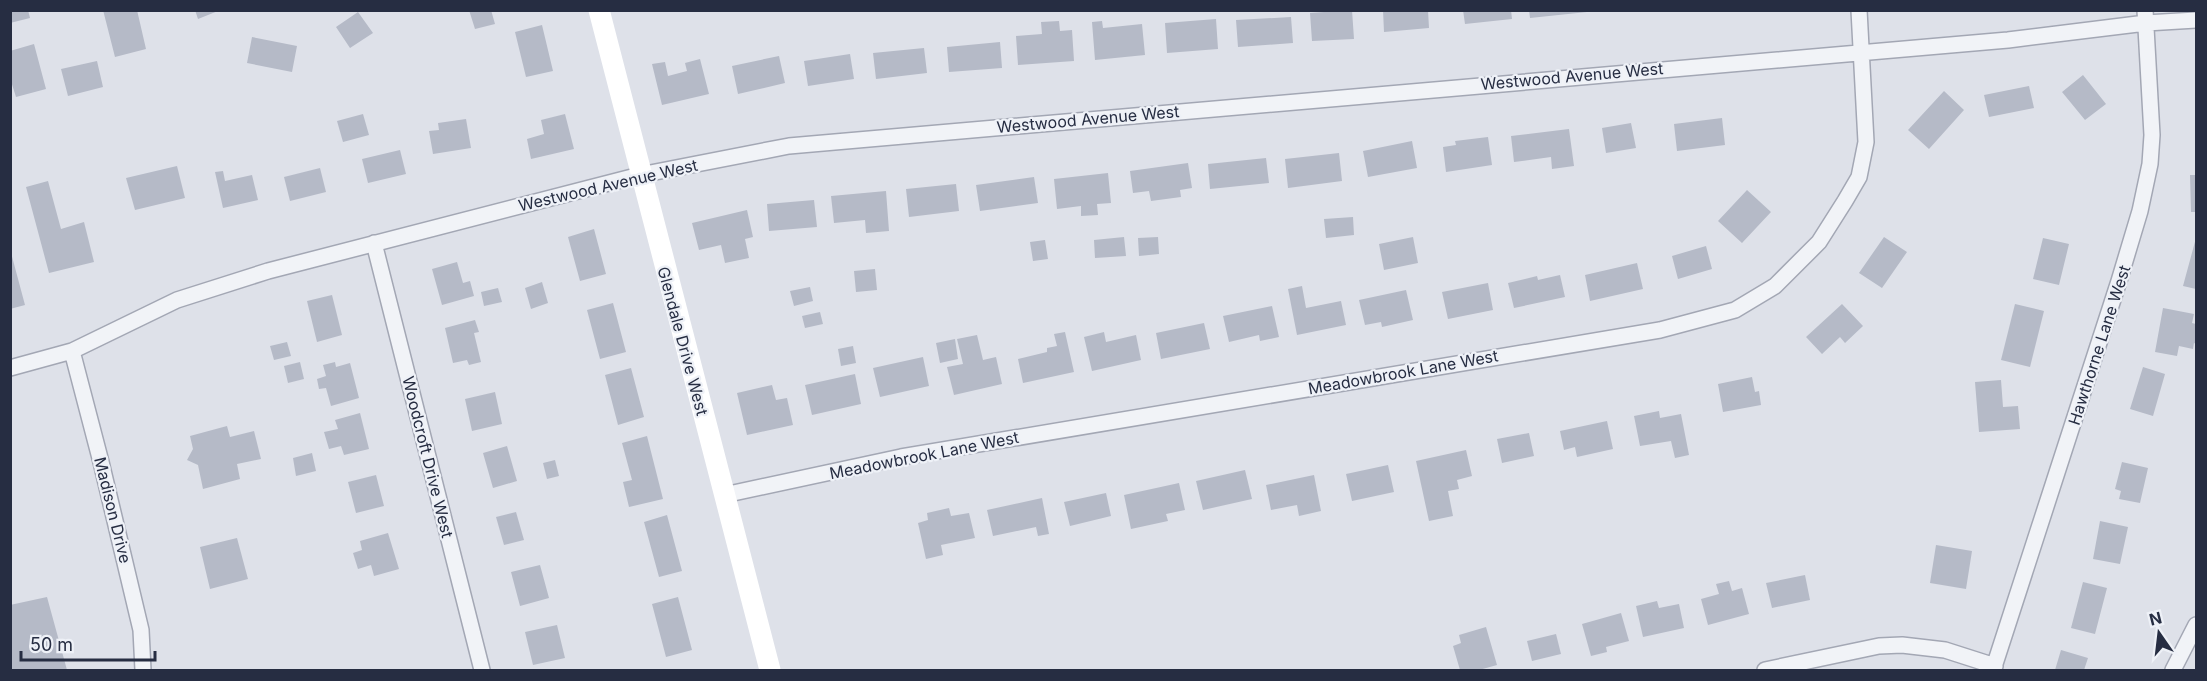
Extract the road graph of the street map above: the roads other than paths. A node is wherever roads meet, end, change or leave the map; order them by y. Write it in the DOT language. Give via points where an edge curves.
graph roads {
  1 [pos="598,10"];
  2 [pos="1859,10"];
  3 [pos="2145,17"];
  4 [pos="2196,20"];
  5 [pos="1862,51"];
  6 [pos="640,175"];
  7 [pos="374,243"];
  8 [pos="72,351"];
  9 [pos="10,368"];
  10 [pos="724,495"];
  11 [pos="2196,625"];
  12 [pos="1994,668"];
  13 [pos="143,670"];
  14 [pos="483,670"];
  15 [pos="770,670"];
  16 [pos="1765,670"];
  17 [pos="2173,670"];
  1 -- 6 [label="street, Glendale Drive West"];
  2 -- 5 [label="street, Meadowbrook Lane West"];
  3 -- 4 [label="street, Westwood Avenue West"];
  3 -- 5 [label="street, Westwood Avenue West" via="2008,40"];
  3 -- 12 [label="street, Hawthorne Lane West" via="2152,135 2140,211"];
  5 -- 6 [label="street, Westwood Avenue West" via="789,146"];
  5 -- 10 [label="street, Meadowbrook Lane West" via="1866,142 1858,177 1819,242 1775,286 1735,310 1660,330 901,457"];
  6 -- 7 [label="street, Westwood Avenue West"];
  6 -- 10 [label="street, Glendale Drive West"];
  7 -- 8 [label="street, Westwood Avenue West" via="191,295"];
  7 -- 14 [label="street, Woodcroft Drive West"];
  8 -- 9 [label="street, Westwood Avenue West"];
  8 -- 13 [label="street, Madison Drive" via="141,630"];
  10 -- 15 [label="street, Glendale Drive West"];
  11 -- 17 [label="street"];
  12 -- 16 [label="street" via="1945,650 1902,645 1879,646"];
}
